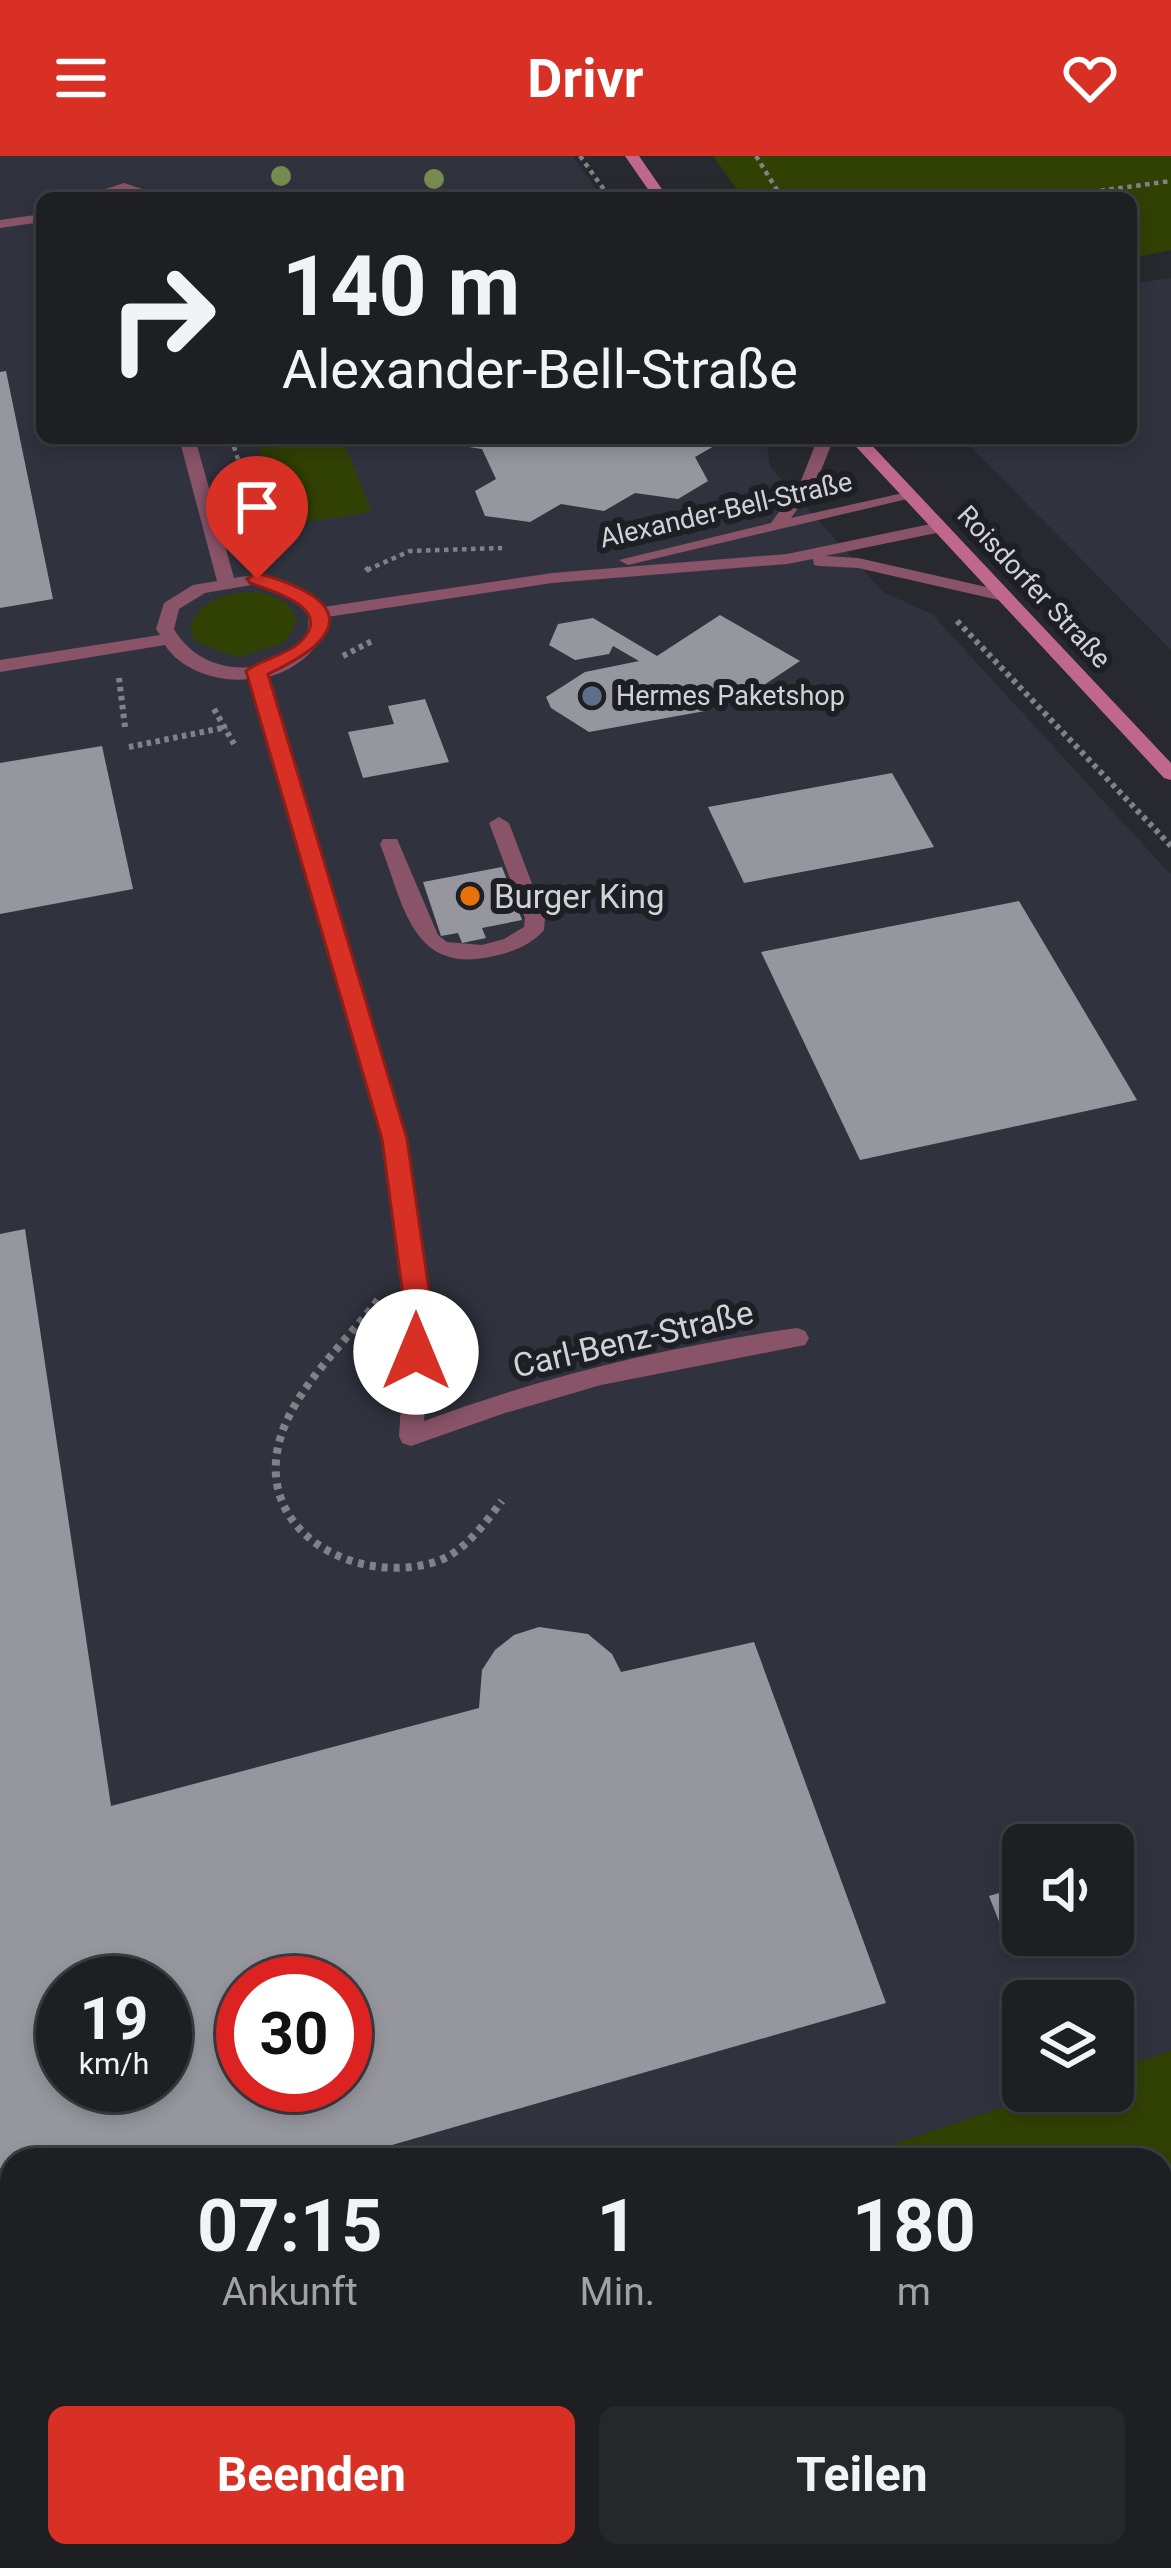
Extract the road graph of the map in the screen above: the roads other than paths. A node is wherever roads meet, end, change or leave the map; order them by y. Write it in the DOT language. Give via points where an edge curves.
graph roads {
  1 [pos="632,156"];
  2 [pos="106,192"];
  3 [pos="154,192"];
  4 [pos="657,192"];
  5 [pos="36,219"];
  6 [pos="0,224"];
  7 [pos="189,444"];
  8 [pos="824,444"];
  9 [pos="862,444"];
  10 [pos="912,496"];
  11 [pos="778,523"];
  12 [pos="940,527"];
  13 [pos="787,559"];
  14 [pos="552,578"];
  15 [pos="226,580"];
  16 [pos="1003,596"];
  17 [pos="319,613"];
  18 [pos="164,640"];
  19 [pos="0,667"];
  20 [pos="256,671"];
  21 [pos="1171,774"];
  22 [pos="499,823"];
  23 [pos="390,844"];
  24 [pos="797,1338"];
  1 -- 4 [label="main road"];
  2 -- 3 [label="street"];
  5 -- 6 [label="street"];
  7 -- 15 [label="street"];
  8 -- 11 [label="street"];
  9 -- 10 [label="main road, Roisdorfer Straße"];
  10 -- 11 [label="street, Alexander-Bell-Straße"];
  10 -- 12 [label="main road, Roisdorfer Straße"];
  11 -- 14 [label="street, Alexander-Bell-Straße"];
  12 -- 13 [label="street, Alexander-Bell-Straße"];
  12 -- 16 [label="main road, Roisdorfer Straße"];
  13 -- 14 [label="street, Alexander-Bell-Straße"];
  13 -- 16 [label="street, Alexander-Bell-Straße" via="858,563"];
  14 -- 17 [label="street, Alexander-Bell-Straße"];
  15 -- 17 [label="street" via="285,584"];
  15 -- 18 [label="street" via="176,604"];
  16 -- 21 [label="main road, Roisdorfer Straße"];
  17 -- 20 [label="street" via="305,649"];
  18 -- 19 [label="street"];
  18 -- 20 [label="street" via="196,667"];
  20 -- 24 [label="street, Carl-Benz-Straße" via="395,1139 419,1311 411,1436 535,1392"];
  22 -- 23 [label="street" via="534,930 467,953 429,939"];
}
